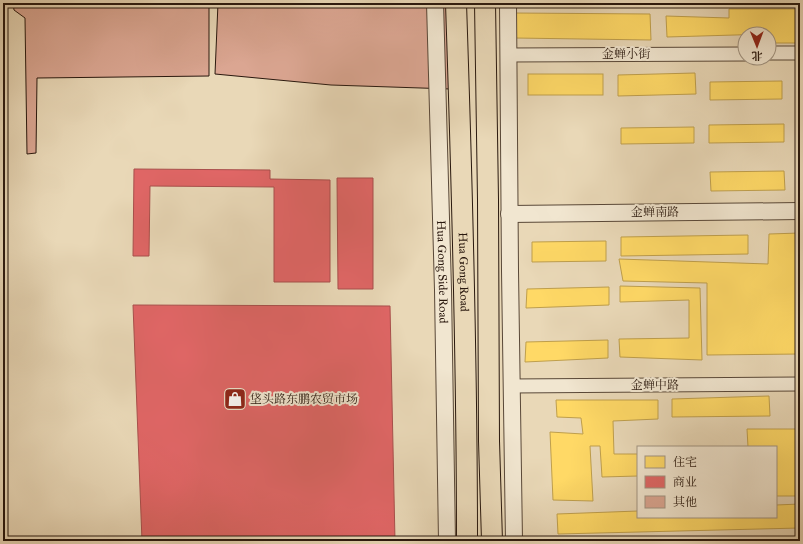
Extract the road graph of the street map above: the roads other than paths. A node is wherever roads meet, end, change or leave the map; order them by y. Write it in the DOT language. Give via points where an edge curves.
graph roads {
  1 [pos="435,3"];
  2 [pos="456,3"];
  3 [pos="485,3"];
  4 [pos="508,3"];
  5 [pos="777,53"];
  6 [pos="800,53"];
  7 [pos="737,54"];
  8 [pos="508,55"];
  9 [pos="462,191"];
  10 [pos="488,200"];
  11 [pos="800,211"];
  12 [pos="509,214"];
  13 [pos="510,271"];
  14 [pos="442,290"];
  15 [pos="800,384"];
  16 [pos="511,386"];
  17 [pos="445,439"];
  18 [pos="467,441"];
  19 [pos="489,441"];
  20 [pos="512,441"];
  21 [pos="447,541"];
  22 [pos="467,541"];
  23 [pos="492,541"];
  24 [pos="514,541"];
  1 -- 14 [label="street, Hua Gong Side Road"];
  2 -- 9 [label="main road, Hua Gong Road"];
  3 -- 10 [label="main road, Hua Gong Road"];
  4 -- 8 [label="street"];
  5 -- 6 [label="street"];
  7 -- 8 [label="street, 金蝉小街"];
  8 -- 12 [label="street"];
  9 -- 14 [label="street"];
  9 -- 18 [label="main road, Hua Gong Road"];
  10 -- 13 [label="street"];
  10 -- 19 [label="main road, Hua Gong Road"];
  11 -- 12 [label="street, 金蝉南路"];
  12 -- 13 [label="street"];
  13 -- 16 [label="street"];
  14 -- 17 [label="street, Hua Gong Side Road"];
  15 -- 16 [label="street, 金蝉中路"];
  16 -- 20 [label="street"];
  17 -- 18 [label="street"];
  17 -- 21 [label="street, Hua Gong Side Road"];
  18 -- 19 [label="street"];
  18 -- 22 [label="main road, Hua Gong Road"];
  19 -- 20 [label="street"];
  19 -- 23 [label="main road, Hua Gong Road"];
  20 -- 24 [label="street"];
}
